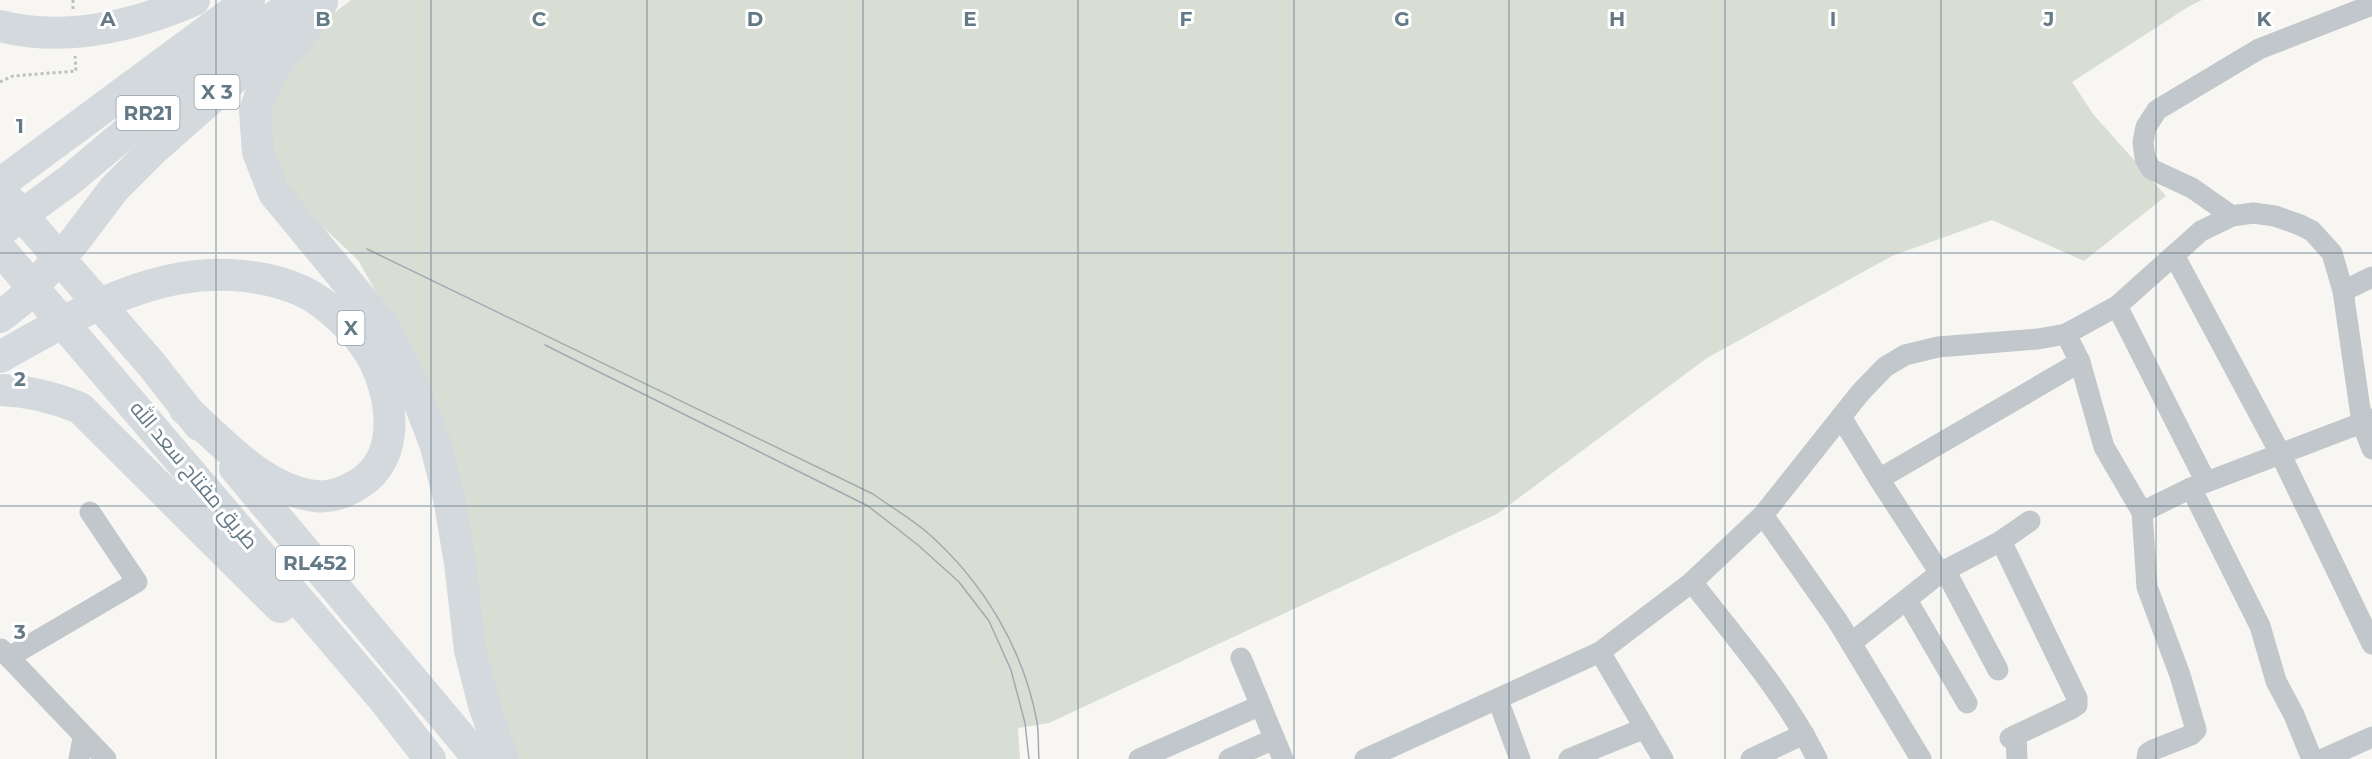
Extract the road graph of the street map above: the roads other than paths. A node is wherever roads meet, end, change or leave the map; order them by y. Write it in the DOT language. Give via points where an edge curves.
graph roads {
  1 [pos="194,0"];
  2 [pos="249,0"];
  3 [pos="315,1"];
  4 [pos="2372,5"];
  5 [pos="0,26"];
  6 [pos="3,182"];
  7 [pos="2232,216"];
  8 [pos="0,231"];
  9 [pos="0,249"];
  10 [pos="2174,255"];
  11 [pos="2372,277"];
  12 [pos="2343,291"];
  13 [pos="2116,306"];
  14 [pos="0,317"];
  15 [pos="2067,334"];
  16 [pos="0,357"];
  17 [pos="2080,362"];
  18 [pos="0,390"];
  19 [pos="185,409"];
  20 [pos="1841,417"];
  21 [pos="2367,421"];
  22 [pos="2372,449"];
  23 [pos="2280,453"];
  24 [pos="1879,479"];
  25 [pos="2198,485"];
  26 [pos="90,512"];
  27 [pos="2142,512"];
  28 [pos="1763,515"];
  29 [pos="2030,521"];
  30 [pos="2001,541"];
  31 [pos="1943,572"];
  32 [pos="1692,582"];
  33 [pos="1907,600"];
  34 [pos="1851,643"];
  35 [pos="2372,644"];
  36 [pos="2,650"];
  37 [pos="1600,652"];
  38 [pos="1241,658"];
  39 [pos="1998,670"];
  40 [pos="384,700"];
  41 [pos="1497,700"];
  42 [pos="1967,703"];
  43 [pos="1259,706"];
  44 [pos="1645,728"];
  45 [pos="1804,734"];
  46 [pos="2372,737"];
  47 [pos="83,738"];
  48 [pos="1274,739"];
  49 [pos="1573,758"];
  50 [pos="79,759"];
  51 [pos="106,759"];
  52 [pos="430,759"];
  53 [pos="479,759"];
  54 [pos="503,759"];
  55 [pos="1139,759"];
  56 [pos="1229,759"];
  57 [pos="1283,759"];
  58 [pos="1365,759"];
  59 [pos="1520,759"];
  60 [pos="1664,759"];
  61 [pos="1751,759"];
  62 [pos="1817,759"];
  63 [pos="1921,759"];
  64 [pos="2017,759"];
  65 [pos="2147,759"];
  66 [pos="2312,759"];
  67 [pos="2323,759"];
  1 -- 5 [label="highway" via="158,16 64,34"];
  2 -- 6 [label="highway, RR21"];
  3 -- 8 [label="highway, RR21" via="224,50 71,179"];
  3 -- 14 [label="highway, X 3" via="114,189 73,243"];
  3 -- 54 [label="highway" via="305,29 271,72 262,91 255,111 258,152 274,193 382,324 410,378 436,446 449,498 470,650"];
  4 -- 7 [label="street" via="2259,49 2157,110 2146,127 2143,142 2151,169 2192,188"];
  6 -- 19 [label="highway, طريق مفتاح سعد الله / RL452"];
  7 -- 10 [label="street" via="2201,231"];
  7 -- 12 [label="street" via="2275,216 2312,231 2332,253"];
  9 -- 40 [label="highway, طريق مفتاح سعد الله / RL452"];
  10 -- 13 [label="street"];
  10 -- 23 [label="street"];
  11 -- 12 [label="street"];
  12 -- 21 [label="street"];
  13 -- 15 [label="street"];
  13 -- 25 [label="street"];
  15 -- 17 [label="street"];
  15 -- 20 [label="street" via="1938,346 1905,355 1885,367"];
  16 -- 19 [label="highway, X" via="127,292 182,278 259,278 303,292 348,323 371,355 388,398 389,433 383,458 367,480 343,494 315,496 286,488 254,471"];
  17 -- 24 [label="street"];
  17 -- 27 [label="street" via="2104,447"];
  18 -- 40 [label="highway" via="53,397 80,408 308,635"];
  19 -- 53 [label="highway, طريق مفتاح سعد الله / RL452"];
  20 -- 24 [label="street"];
  20 -- 28 [label="street"];
  21 -- 22 [label="street"];
  21 -- 23 [label="street"];
  23 -- 25 [label="street"];
  23 -- 35 [label="street"];
  24 -- 31 [label="street"];
  25 -- 27 [label="street"];
  25 -- 66 [label="street" via="2260,626 2276,681"];
  26 -- 36 [label="street" via="137,582"];
  27 -- 65 [label="street" via="2147,587 2196,730 2153,750"];
  28 -- 32 [label="street"];
  28 -- 34 [label="street"];
  29 -- 30 [label="street"];
  30 -- 31 [label="street"];
  30 -- 64 [label="street" via="2077,698 2077,705 2071,709 2013,737"];
  31 -- 33 [label="street"];
  31 -- 39 [label="street"];
  32 -- 37 [label="street"];
  32 -- 45 [label="street" via="1771,683"];
  33 -- 34 [label="street"];
  33 -- 42 [label="street"];
  34 -- 63 [label="street"];
  36 -- 47 [label="street"];
  37 -- 41 [label="street"];
  37 -- 44 [label="street"];
  38 -- 43 [label="street"];
  40 -- 52 [label="highway, طريق مفتاح سعد الله / RL452"];
  41 -- 58 [label="street"];
  41 -- 59 [label="street"];
  43 -- 48 [label="street"];
  43 -- 55 [label="street"];
  44 -- 49 [label="street"];
  44 -- 60 [label="street"];
  45 -- 61 [label="street"];
  45 -- 62 [label="street"];
  46 -- 67 [label="street"];
  47 -- 50 [label="street"];
  47 -- 51 [label="street"];
  48 -- 56 [label="street"];
  48 -- 57 [label="street"];
}
